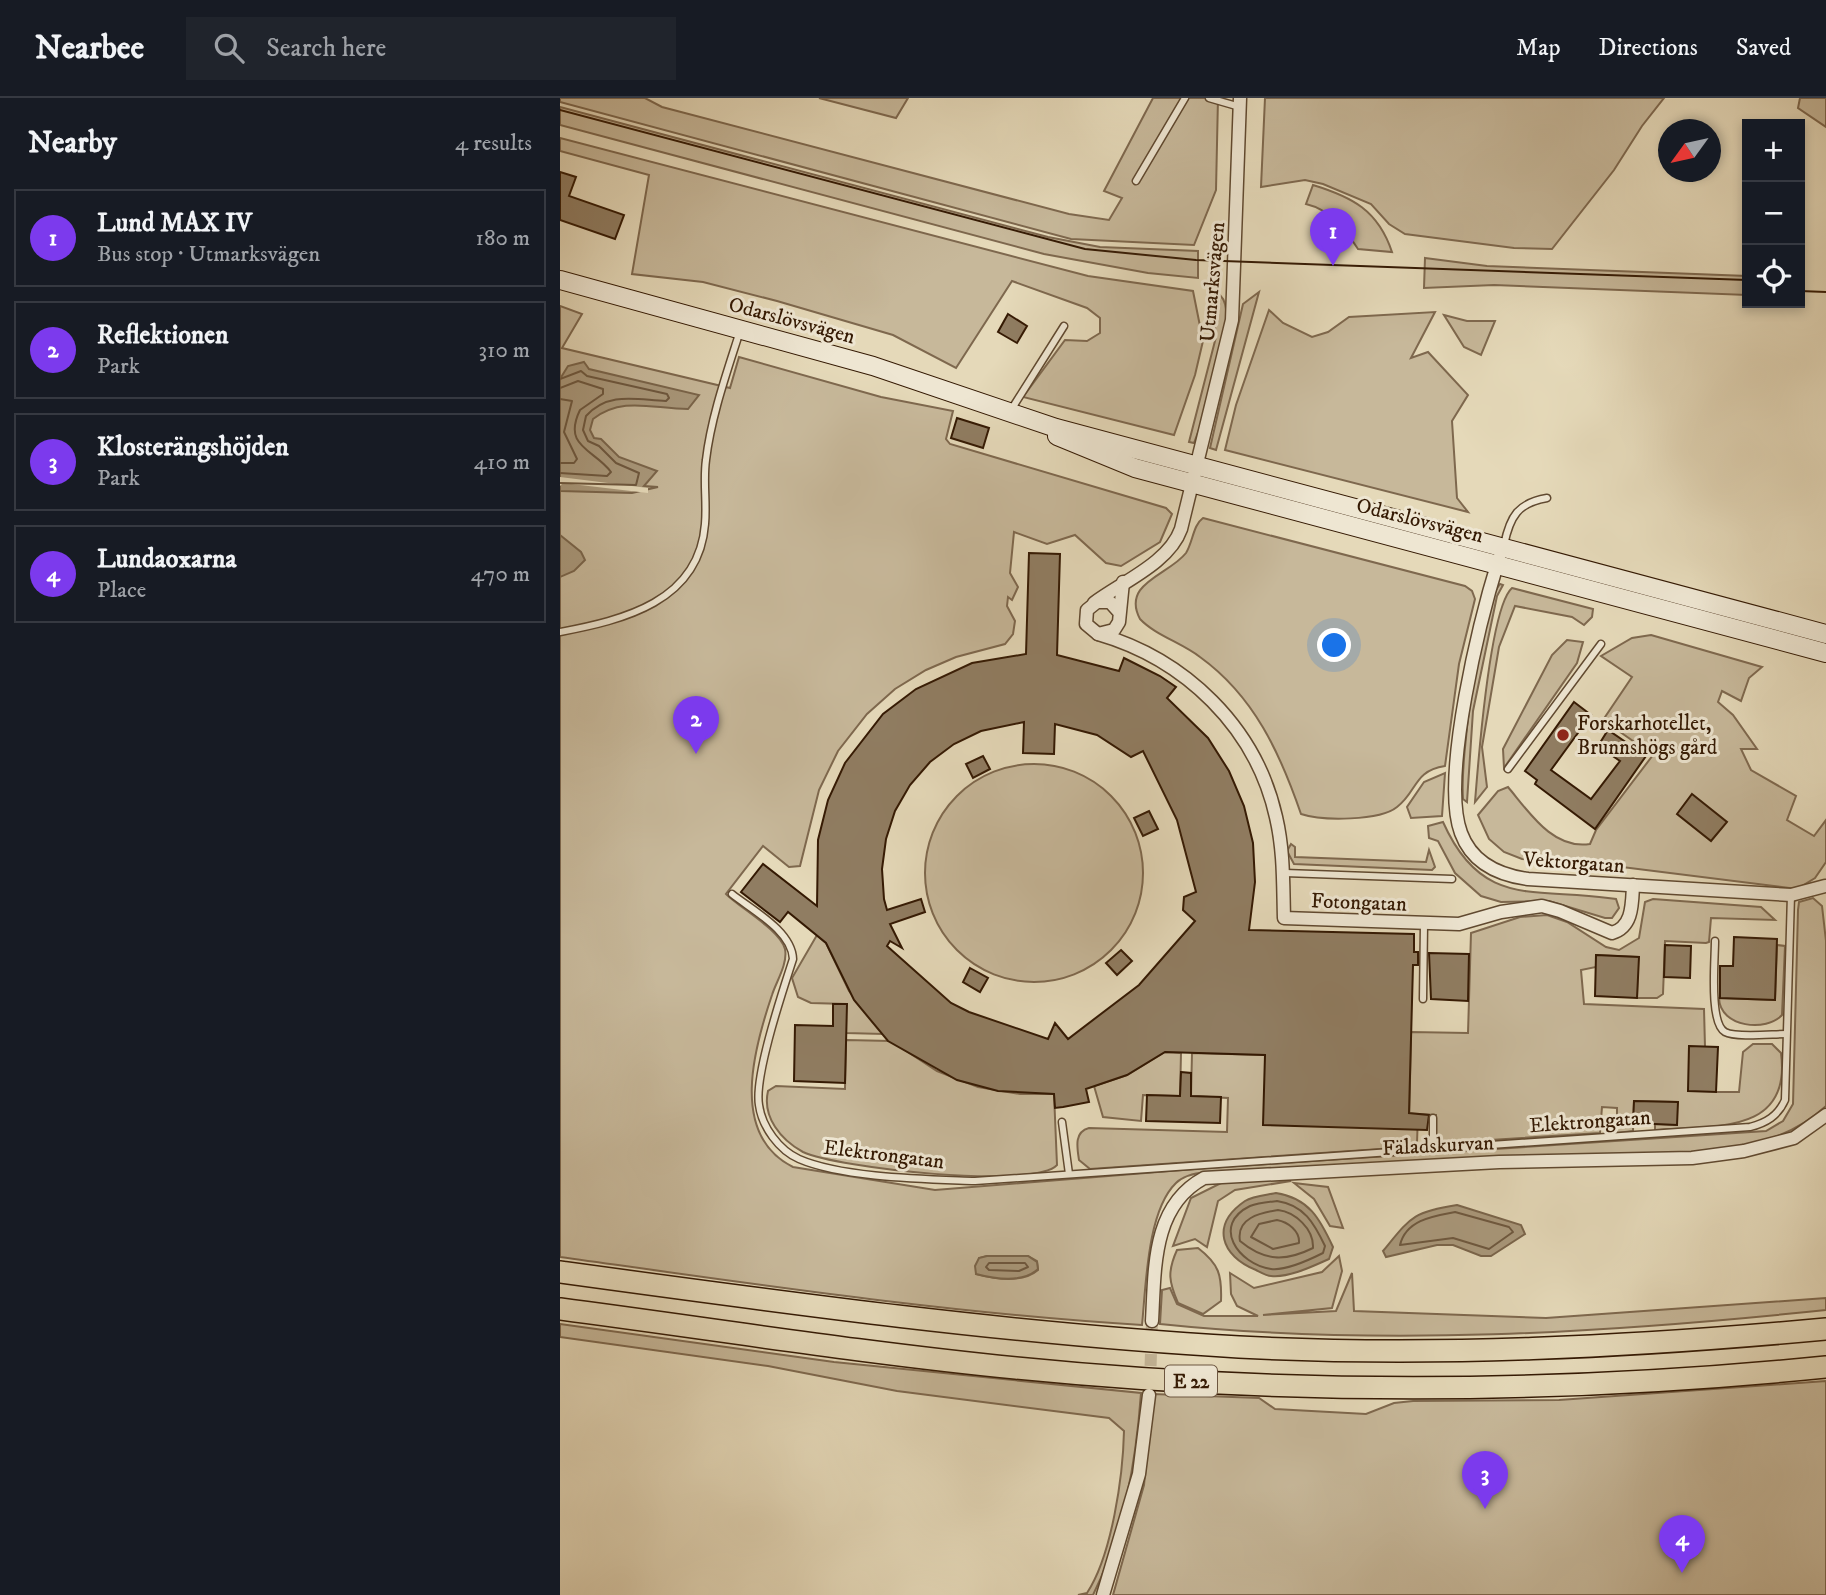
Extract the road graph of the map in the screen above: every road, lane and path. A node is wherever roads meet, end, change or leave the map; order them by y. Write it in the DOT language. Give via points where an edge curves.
graph roads {
  1 [pos="1185,98"];
  2 [pos="1209,98"];
  3 [pos="1240,103"];
  4 [pos="1136,181"];
  5 [pos="560,280"];
  6 [pos="1064,326"];
  7 [pos="740,329"];
  8 [pos="1010,412"];
  9 [pos="1194,474"];
  10 [pos="1547,498"];
  11 [pos="1500,555"];
  12 [pos="1123,582"];
  13 [pos="1094,603"];
  14 [pos="1119,615"];
  15 [pos="560,632"];
  16 [pos="1098,634"];
  17 [pos="1826,634"];
  18 [pos="1601,643"];
  19 [pos="1136,646"];
  20 [pos="1826,653"];
  21 [pos="1508,769"];
  22 [pos="1285,873"];
  23 [pos="1451,879"];
  24 [pos="1633,885"];
  25 [pos="1825,887"];
  26 [pos="732,894"];
  27 [pos="1791,895"];
  28 [pos="1424,924"];
  29 [pos="1715,941"];
  30 [pos="1423,999"];
  31 [pos="1786,1034"];
  32 [pos="1826,1115"];
  33 [pos="1433,1118"];
  34 [pos="1062,1122"];
  35 [pos="1433,1150"];
  36 [pos="1069,1174"];
  37 [pos="560,1272"];
  38 [pos="560,1309"];
  39 [pos="1152,1321"];
  40 [pos="1826,1329"];
  41 [pos="1826,1367"];
  42 [pos="1149,1395"];
  43 [pos="1103,1595"];
  1 -- 4 [label="lane"];
  2 -- 3 [label="lane"];
  3 -- 9 [label="street, Utmarksvägen" via="1232,320"];
  5 -- 7 [label="main road, Odarslövsvägen"];
  6 -- 8 [label="lane"];
  7 -- 8 [label="main road, Odarslövsvägen" via="909,377"];
  7 -- 15 [label="lane" via="709,439 705,524 692,565 670,592 644,609"];
  8 -- 9 [label="main road, Odarslövsvägen" via="1082,449 1135,468"];
  9 -- 11 [label="main road, Odarslövsvägen"];
  9 -- 12 [label="street" via="1181,529 1171,548"];
  10 -- 11 [label="lane" via="1521,507"];
  11 -- 17 [label="main road, Odarslövsvägen"];
  11 -- 20 [label="main road, Odarslövsvägen"];
  11 -- 24 [label="street, Vektorgatan" via="1474,653 1462,726 1457,808 1462,835 1477,858 1503,874"];
  12 -- 13 [label="street"];
  12 -- 14 [label="street"];
  13 -- 14 [label="street" via="1107,601"];
  13 -- 16 [label="street" via="1086,620"];
  14 -- 16 [label="street" via="1111,632"];
  14 -- 19 [label="street, Fotongatan"];
  16 -- 19 [label="street, Fotongatan"];
  18 -- 21 [label="lane"];
  19 -- 22 [label="street, Fotongatan" via="1201,690 1245,743 1273,805"];
  22 -- 23 [label="lane"];
  22 -- 28 [label="street, Fotongatan" via="1284,918"];
  24 -- 27 [label="street, Vektorgatan"];
  24 -- 28 [label="street, Fotongatan" via="1629,920 1617,932 1604,932 1542,906 1459,924"];
  25 -- 27 [label="street, Vektorgatan"];
  26 -- 36 [label="lane, Elektrongatan" via="780,933 792,950 758,1105 778,1144 797,1158 823,1167 929,1180"];
  27 -- 31 [label="lane, Elektrongatan"];
  28 -- 30 [label="lane"];
  29 -- 31 [label="lane" via="1715,1021 1724,1032 1733,1034"];
  31 -- 35 [label="lane, Elektrongatan" via="1785,1100 1766,1123"];
  32 -- 39 [label="street, Fäladskurvan" via="1794,1138 1692,1158 1485,1162 1204,1178 1176,1198 1165,1219 1157,1251"];
  33 -- 35 [label="lane"];
  34 -- 36 [label="lane"];
  35 -- 36 [label="lane, Elektrongatan"];
  37 -- 40 [label="highway, E 22" via="999,1329 1240,1347 1496,1350 1617,1346"];
  38 -- 41 [label="highway, E 22" via="1016,1368 1236,1384 1497,1387"];
  42 -- 43 [label="street" via="1139,1474"];
}
